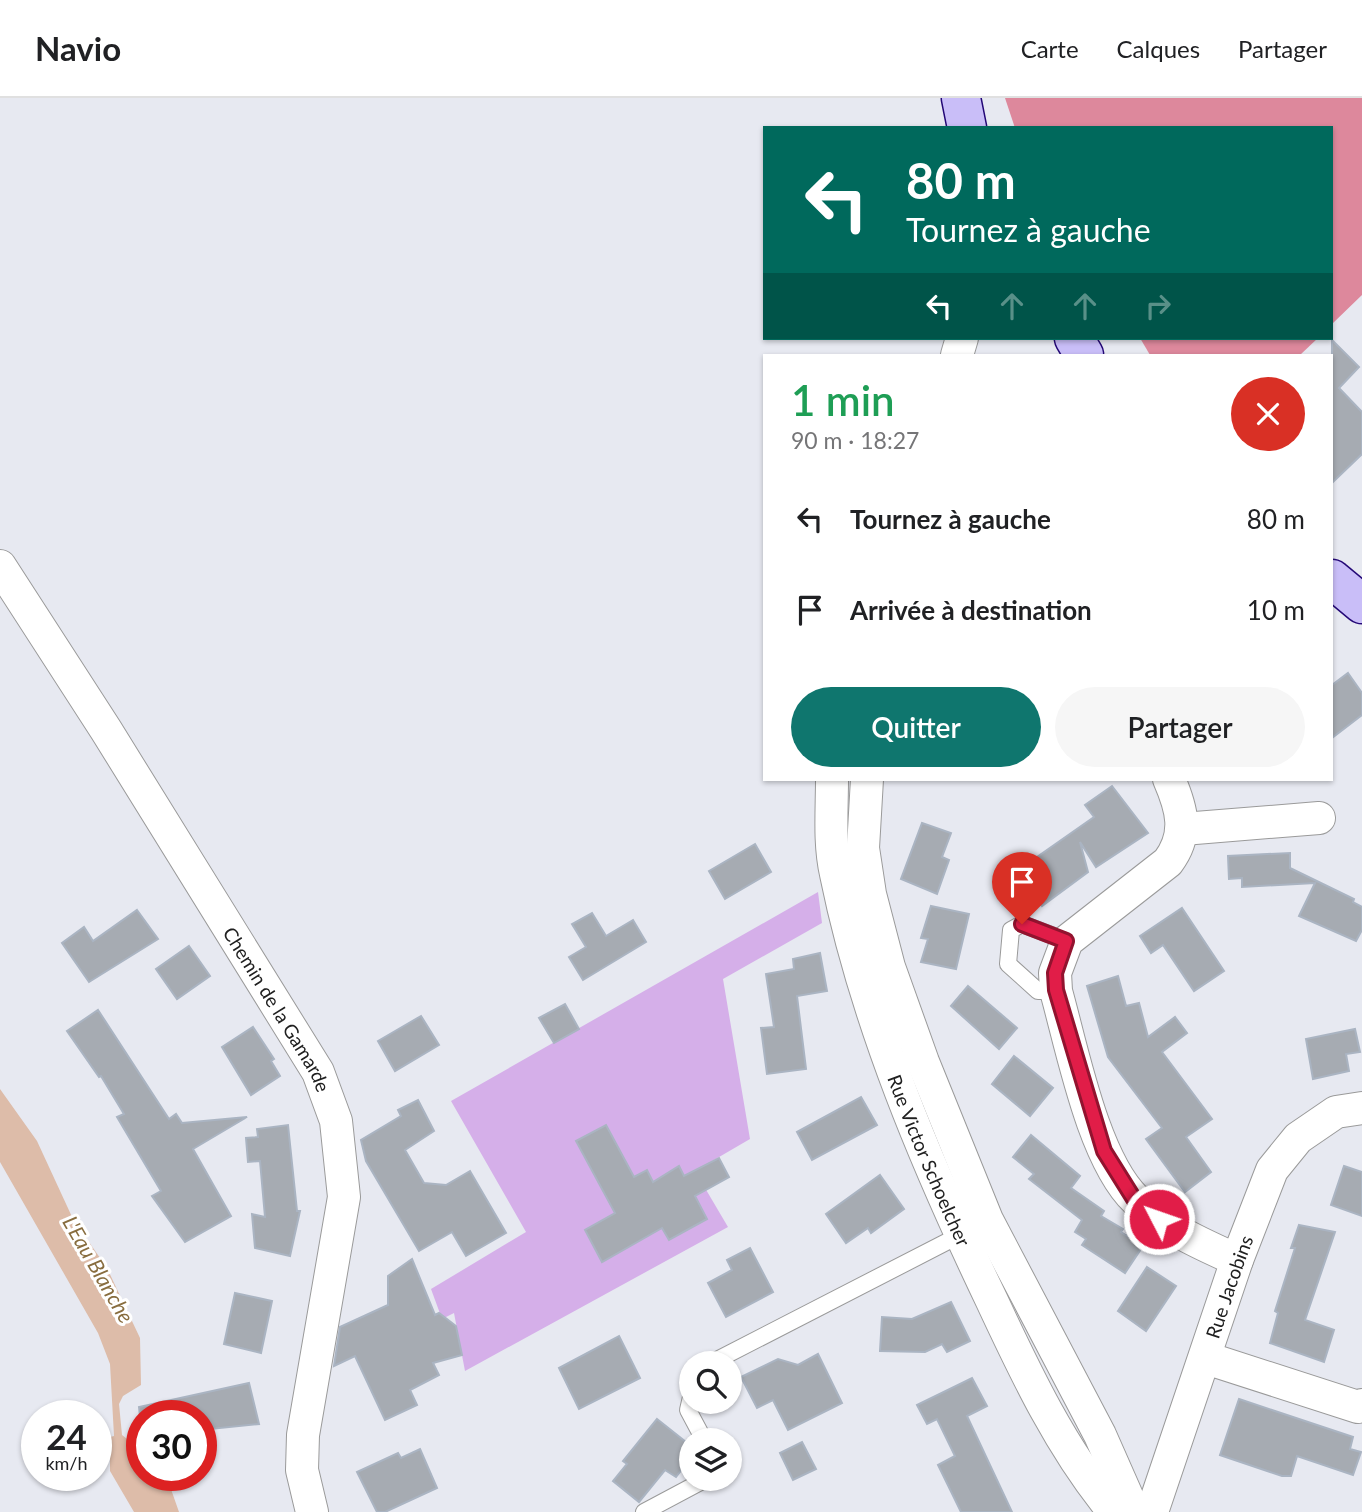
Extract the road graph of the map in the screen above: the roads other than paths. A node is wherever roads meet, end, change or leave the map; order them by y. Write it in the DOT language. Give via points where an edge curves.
graph roads {
  1 [pos="961,98"];
  2 [pos="967,126"];
  3 [pos="0,566"];
  4 [pos="1333,580"];
  5 [pos="1362,604"];
  6 [pos="832,781"];
  7 [pos="867,781"];
  8 [pos="1170,781"];
  9 [pos="1319,818"];
  10 [pos="1183,829"];
  11 [pos="1066,941"];
  12 [pos="1056,990"];
  13 [pos="1362,1108"];
  14 [pos="960,1235"];
  15 [pos="1237,1260"];
  16 [pos="734,1351"];
  17 [pos="1206,1358"];
  18 [pos="1362,1405"];
  19 [pos="683,1491"];
  20 [pos="312,1512"];
  21 [pos="644,1512"];
  22 [pos="1114,1512"];
  23 [pos="1134,1512"];
  24 [pos="1152,1512"];
  1 -- 2 [label="street"];
  3 -- 20 [label="street, Chemin de la Gamarde" via="280,1008 329,1096 342,1159 344,1198 303,1435 302,1470"];
  4 -- 5 [label="street"];
  6 -- 14 [label="street, Rue Victor Schoelcher" via="835,872 870,997 897,1079"];
  7 -- 23 [label="street, Rue Victor Schoelcher" via="863,848 870,894 889,967 923,1062 988,1220 1100,1436"];
  8 -- 10 [label="street"];
  9 -- 10 [label="street"];
  10 -- 11 [label="street" via="1168,862"];
  11 -- 12 [label="street" via="1055,973"];
  11 -- 12 [label="lane" via="1022,924 1011,930 1008,964 1038,991"];
  12 -- 15 [label="street" via="1104,1151 1118,1177 1134,1199 1159,1219 1193,1241"];
  13 -- 15 [label="street, Rue Jacobins" via="1336,1112 1298,1138 1272,1170"];
  14 -- 16 [label="lane"];
  14 -- 22 [label="street, Rue Victor Schoelcher" via="1057,1427 1093,1487"];
  15 -- 17 [label="street, Rue Jacobins"];
  17 -- 18 [label="street"];
  17 -- 24 [label="street, Rue Jacobins"];
  19 -- 21 [label="lane"];
}
